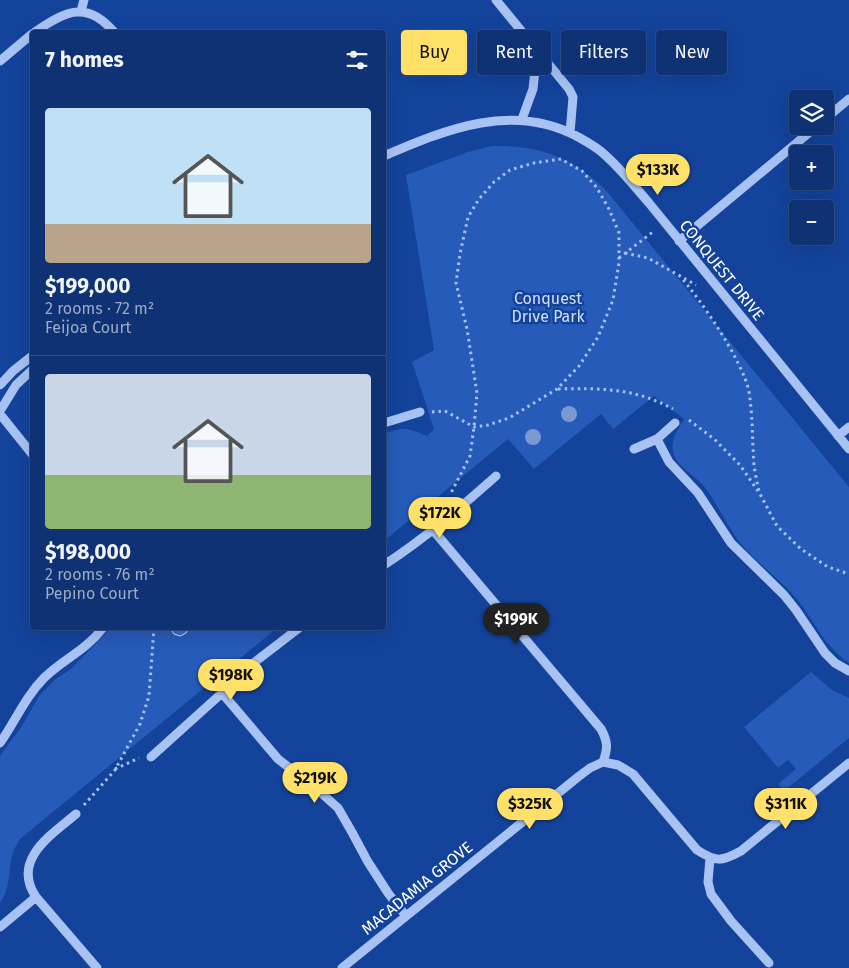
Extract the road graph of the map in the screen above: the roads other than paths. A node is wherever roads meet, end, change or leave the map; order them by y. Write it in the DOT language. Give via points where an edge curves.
graph roads {
  1 [pos="84,0"];
  2 [pos="496,0"];
  3 [pos="81,11"];
  4 [pos="38,30"];
  5 [pos="112,30"];
  6 [pos="520,30"];
  7 [pos="30,36"];
  8 [pos="0,62"];
  9 [pos="551,67"];
  10 [pos="534,75"];
  11 [pos="849,99"];
  12 [pos="834,112"];
  13 [pos="522,119"];
  14 [pos="570,133"];
  15 [pos="806,135"];
  16 [pos="386,155"];
  17 [pos="680,241"];
  18 [pos="30,358"];
  19 [pos="30,372"];
  20 [pos="0,385"];
  21 [pos="420,412"];
  22 [pos="0,413"];
  23 [pos="386,422"];
  24 [pos="675,423"];
  25 [pos="849,427"];
  26 [pos="838,436"];
  27 [pos="657,439"];
  28 [pos="634,449"];
  29 [pos="849,449"];
  30 [pos="30,451"];
  31 [pos="496,476"];
  32 [pos="433,530"];
  33 [pos="386,564"];
  34 [pos="101,630"];
  35 [pos="296,630"];
  36 [pos="849,671"];
  37 [pos="222,693"];
  38 [pos="0,744"];
  39 [pos="150,757"];
  40 [pos="603,762"];
  41 [pos="849,763"];
  42 [pos="76,814"];
  43 [pos="710,858"];
  44 [pos="36,897"];
  45 [pos="406,916"];
  46 [pos="0,927"];
  47 [pos="769,963"];
  48 [pos="97,968"];
  49 [pos="342,968"];
  1 -- 3 [label="street"];
  2 -- 6 [label="street"];
  3 -- 4 [label="street" via="70,12"];
  3 -- 5 [label="street" via="93,13"];
  7 -- 8 [label="street"];
  9 -- 14 [label="street" via="573,97"];
  10 -- 13 [label="street"];
  11 -- 12 [label="street"];
  13 -- 14 [label="street, CONQUEST DRIVE"];
  13 -- 16 [label="street, CONQUEST DRIVE" via="479,122 433,135"];
  14 -- 17 [label="street, CONQUEST DRIVE" via="604,154"];
  15 -- 17 [label="street"];
  17 -- 26 [label="street, CONQUEST DRIVE"];
  18 -- 20 [label="street"];
  19 -- 22 [label="street" via="16,385"];
  21 -- 23 [label="street"];
  22 -- 30 [label="street"];
  24 -- 27 [label="street"];
  25 -- 26 [label="street"];
  26 -- 29 [label="street, CONQUEST DRIVE"];
  27 -- 28 [label="street"];
  27 -- 36 [label="street" via="669,462 698,493 731,544 784,595 825,653"];
  31 -- 32 [label="street"];
  32 -- 33 [label="street"];
  32 -- 40 [label="street" via="601,729 607,741"];
  34 -- 38 [label="street" via="87,646 43,679"];
  35 -- 37 [label="street" via="247,668"];
  37 -- 39 [label="street"];
  37 -- 45 [label="street" via="278,759 338,808 368,862"];
  40 -- 43 [label="street" via="618,765 633,774 682,834"];
  40 -- 45 [label="street, MACADAMIA GROVE" via="578,777"];
  41 -- 43 [label="street" via="741,851 730,858"];
  42 -- 44 [label="street" via="39,846 31,859 28,876"];
  43 -- 47 [label="street" via="708,882 711,894"];
  44 -- 46 [label="street"];
  44 -- 48 [label="street"];
  45 -- 49 [label="street, MACADAMIA GROVE"];
}
